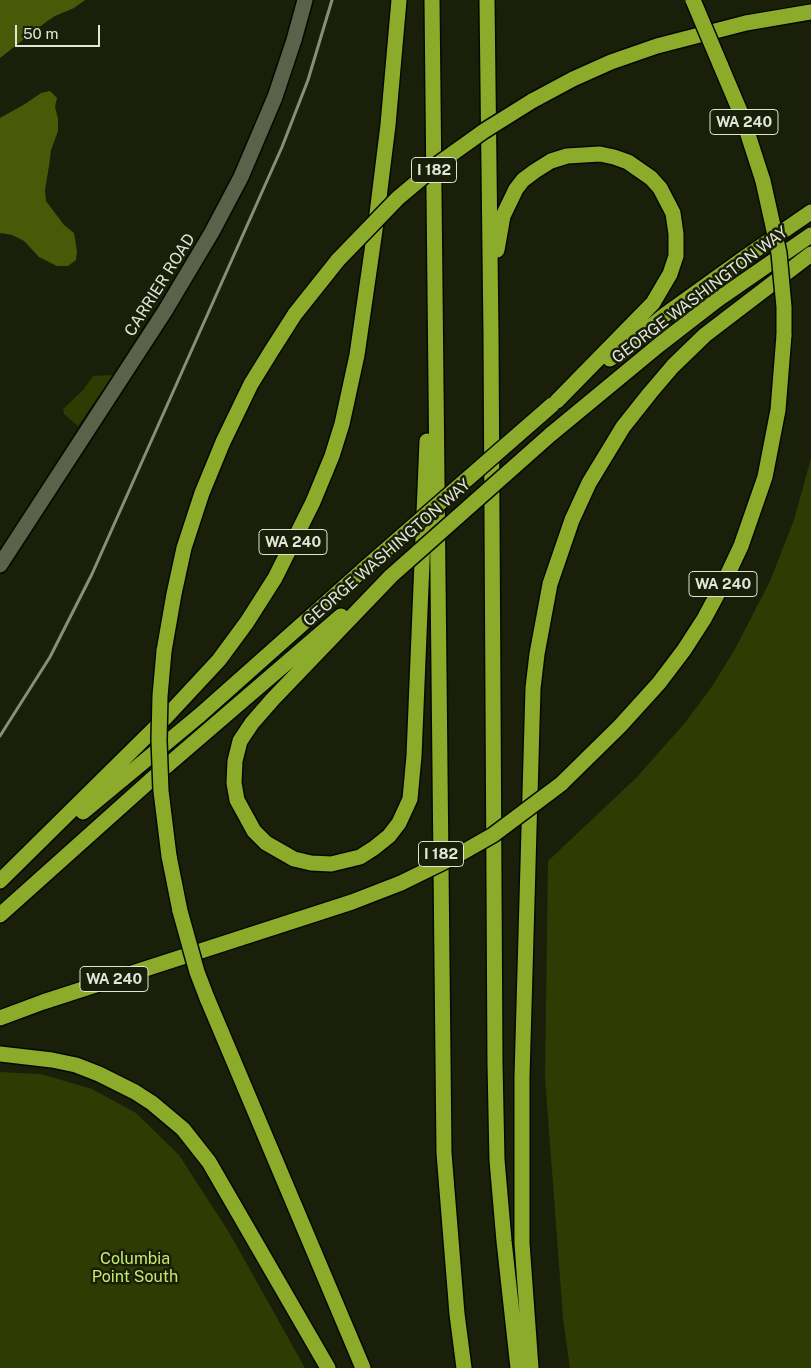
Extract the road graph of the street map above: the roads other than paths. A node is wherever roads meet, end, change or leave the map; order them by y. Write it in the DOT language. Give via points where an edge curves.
graph roads {
  1 [pos="305,0"];
  2 [pos="399,0"];
  3 [pos="432,0"];
  4 [pos="487,0"];
  5 [pos="694,0"];
  6 [pos="811,12"];
  7 [pos="811,212"];
  8 [pos="811,235"];
  9 [pos="811,254"];
  10 [pos="491,334"];
  11 [pos="435,340"];
  12 [pos="555,403"];
  13 [pos="0,565"];
  14 [pos="391,576"];
  15 [pos="1,881"];
  16 [pos="0,915"];
  17 [pos="0,1018"];
  18 [pos="0,1054"];
  19 [pos="328,1368"];
  20 [pos="363,1368"];
  21 [pos="464,1368"];
  22 [pos="518,1368"];
  23 [pos="531,1368"];
  1 -- 13 [label="street, CARRIER ROAD" via="274,97 241,177 216,225 165,311"];
  2 -- 15 [label="highway, WA 240" via="384,153 357,355 342,424 313,502 275,578 219,660"];
  3 -- 11 [label="highway, I 182"];
  4 -- 10 [label="highway"];
  5 -- 17 [label="highway, WA 240, bridge" via="742,116 763,181 778,253 784,335 778,410 765,477 726,580 684,650 620,726 561,784 493,835 458,855 401,883 344,904"];
  6 -- 20 [label="highway, bridge" via="746,22 610,62 532,101 477,136 418,181 338,260 295,314 251,384 202,492 184,548 164,651 159,740 162,806 169,856 188,944 207,998"];
  7 -- 12 [label="highway, GEORGE WASHINGTON WAY" via="666,314"];
  8 -- 14 [label="highway, GEORGE WASHINGTON WAY, bridge" via="659,345 550,435"];
  9 -- 23 [label="highway" via="705,335 674,366 623,427 589,483 550,584 533,688 522,1077 522,1243"];
  10 -- 12 [label="highway" via="503,216 523,180 551,161 583,154 614,157 628,162 651,178 673,213 676,256 670,274 653,303"];
  10 -- 22 [label="highway" via="497,1160"];
  11 -- 14 [label="highway" via="428,424 414,773 410,799 389,836 360,856 330,864 294,859 254,831 240,807 234,783 240,741 279,693"];
  11 -- 21 [label="highway, I 182" via="444,1154"];
  12 -- 15 [label="highway, GEORGE WASHINGTON WAY, bridge" via="200,715"];
  14 -- 16 [label="highway, GEORGE WASHINGTON WAY" via="170,764"];
  18 -- 19 [label="highway" via="52,1060 99,1074 152,1103 183,1129 210,1162"];
}
